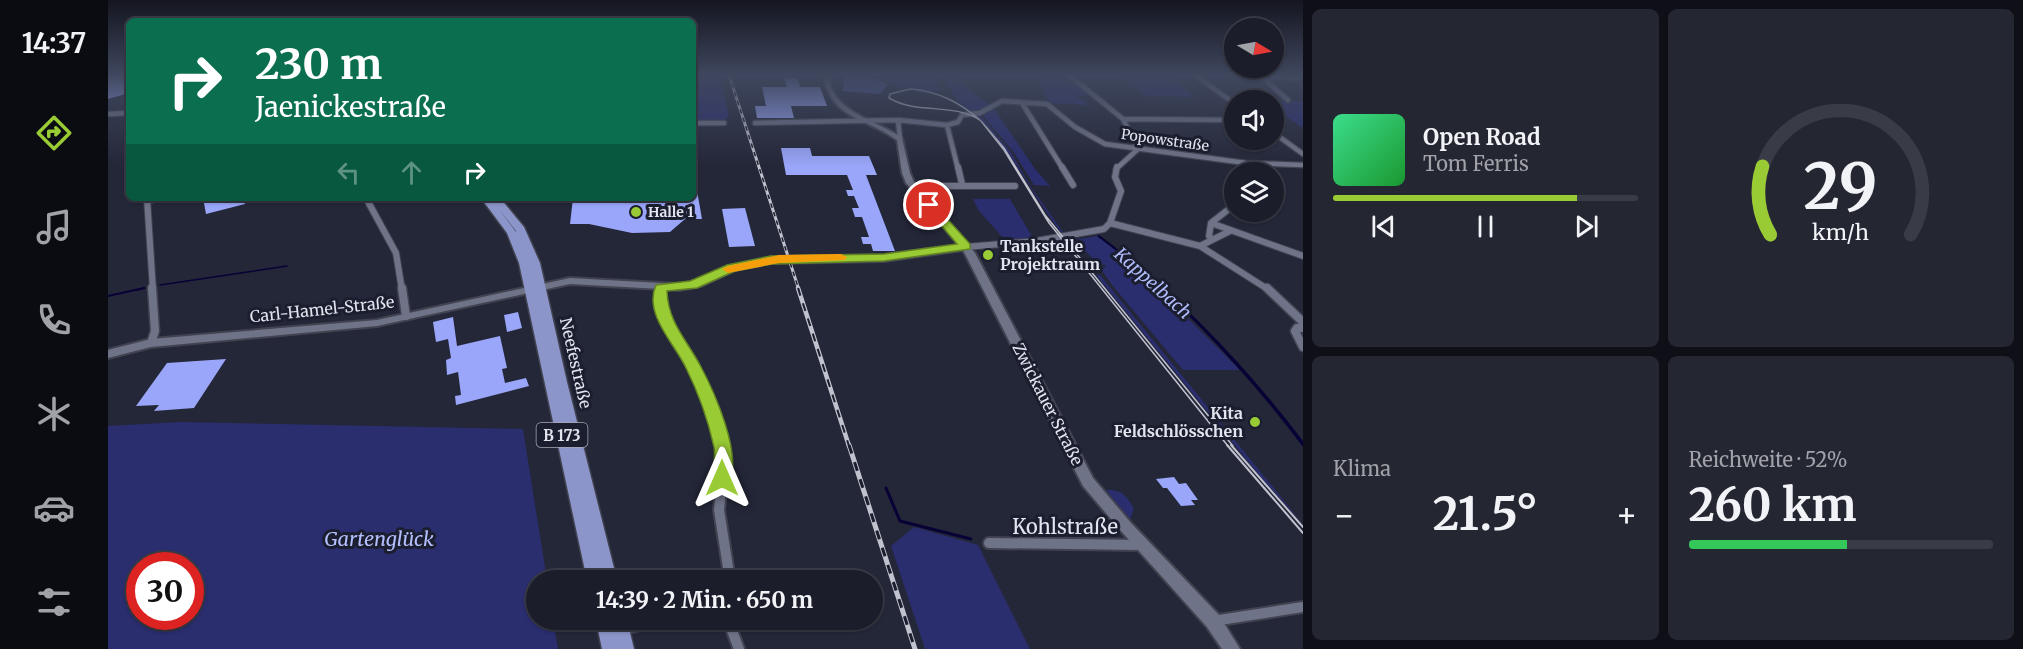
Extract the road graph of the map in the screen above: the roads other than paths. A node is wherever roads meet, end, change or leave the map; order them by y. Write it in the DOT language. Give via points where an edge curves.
graph roads {
  1 [pos="841,105"];
  2 [pos="990,105"];
  3 [pos="1023,105"];
  4 [pos="1049,105"];
  5 [pos="1106,105"];
  6 [pos="126,113"];
  7 [pos="108,114"];
  8 [pos="1122,118"];
  9 [pos="865,120"];
  10 [pos="898,120"];
  11 [pos="1224,120"];
  12 [pos="696,123"];
  13 [pos="724,123"];
  14 [pos="755,123"];
  15 [pos="947,125"];
  16 [pos="900,139"];
  17 [pos="1284,140"];
  18 [pos="1138,149"];
  19 [pos="1303,154"];
  20 [pos="1238,162"];
  21 [pos="1284,164"];
  22 [pos="1303,165"];
  23 [pos="961,182"];
  24 [pos="1073,185"];
  25 [pos="913,186"];
  26 [pos="1015,186"];
  27 [pos="147,201"];
  28 [pos="368,201"];
  29 [pos="488,201"];
  30 [pos="497,201"];
  31 [pos="1224,213"];
  32 [pos="1110,223"];
  33 [pos="1211,223"];
  34 [pos="1230,231"];
  35 [pos="1212,240"];
  36 [pos="1200,246"];
  37 [pos="966,247"];
  38 [pos="1303,256"];
  39 [pos="661,287"];
  40 [pos="535,288"];
  41 [pos="406,316"];
  42 [pos="1303,322"];
  43 [pos="1303,328"];
  44 [pos="151,343"];
  45 [pos="1303,347"];
  46 [pos="108,354"];
  47 [pos="989,543"];
  48 [pos="1141,544"];
  49 [pos="594,570"];
  50 [pos="606,570"];
  51 [pos="730,570"];
  52 [pos="1303,607"];
  53 [pos="1213,621"];
  54 [pos="607,630"];
  55 [pos="732,630"];
  56 [pos="611,649"];
  57 [pos="739,649"];
  58 [pos="1232,649"];
  1 -- 9 [label="main road"];
  2 -- 15 [label="street, Popowstraße"];
  3 -- 24 [label="street"];
  4 -- 18 [label="street, Popowstraße" via="1105,144"];
  5 -- 8 [label="street"];
  6 -- 7 [label="street"];
  8 -- 11 [label="street"];
  8 -- 18 [label="street"];
  9 -- 10 [label="street, Popowstraße"];
  9 -- 14 [label="street, Popowstraße"];
  9 -- 16 [label="main road"];
  10 -- 15 [label="street, Popowstraße"];
  10 -- 16 [label="street, Zwickauer Straße"];
  12 -- 13 [label="street"];
  15 -- 23 [label="street"];
  16 -- 25 [label="main road, Zwickauer Straße" via="906,173"];
  17 -- 19 [label="street"];
  18 -- 20 [label="street, Popowstraße"];
  18 -- 32 [label="street" via="1114,171 1121,191"];
  21 -- 22 [label="street, Popowstraße"];
  23 -- 25 [label="street"];
  23 -- 26 [label="street"];
  25 -- 37 [label="main road, Zwickauer Straße"];
  27 -- 44 [label="street" via="154,331"];
  28 -- 41 [label="street" via="396,253"];
  29 -- 40 [label="main road, Neefestraße / B 173" via="512,233"];
  30 -- 40 [label="main road, Neefestraße / B 173" via="519,227 527,244"];
  31 -- 33 [label="street"];
  32 -- 36 [label="street"];
  32 -- 37 [label="street" via="1094,232"];
  33 -- 34 [label="street"];
  33 -- 35 [label="street"];
  34 -- 35 [label="street"];
  34 -- 38 [label="street"];
  35 -- 36 [label="street"];
  36 -- 42 [label="street" via="1270,290"];
  37 -- 39 [label="main road, Carl-Hamel-Straße" via="884,258 771,260 732,268 692,285"];
  37 -- 48 [label="main road, Zwickauer Straße" via="1088,483"];
  39 -- 40 [label="main road, Carl-Hamel-Straße" via="590,280"];
  39 -- 51 [label="street" via="662,312 707,394 722,444 724,463 718,513"];
  40 -- 41 [label="main road, Carl-Hamel-Straße"];
  40 -- 49 [label="main road, Neefestraße / B 173"];
  40 -- 50 [label="main road, Neefestraße / B 173"];
  41 -- 44 [label="main road, Carl-Hamel-Straße" via="317,330"];
  43 -- 45 [label="street" via="1295,331"];
  44 -- 46 [label="main road, Carl-Hamel-Straße"];
  47 -- 48 [label="street, Kohlstraße"];
  48 -- 53 [label="main road, Zwickauer Straße"];
  52 -- 53 [label="street"];
  53 -- 58 [label="main road, Zwickauer Straße"];
  54 -- 56 [label="main road"];
  55 -- 57 [label="street"];
}
